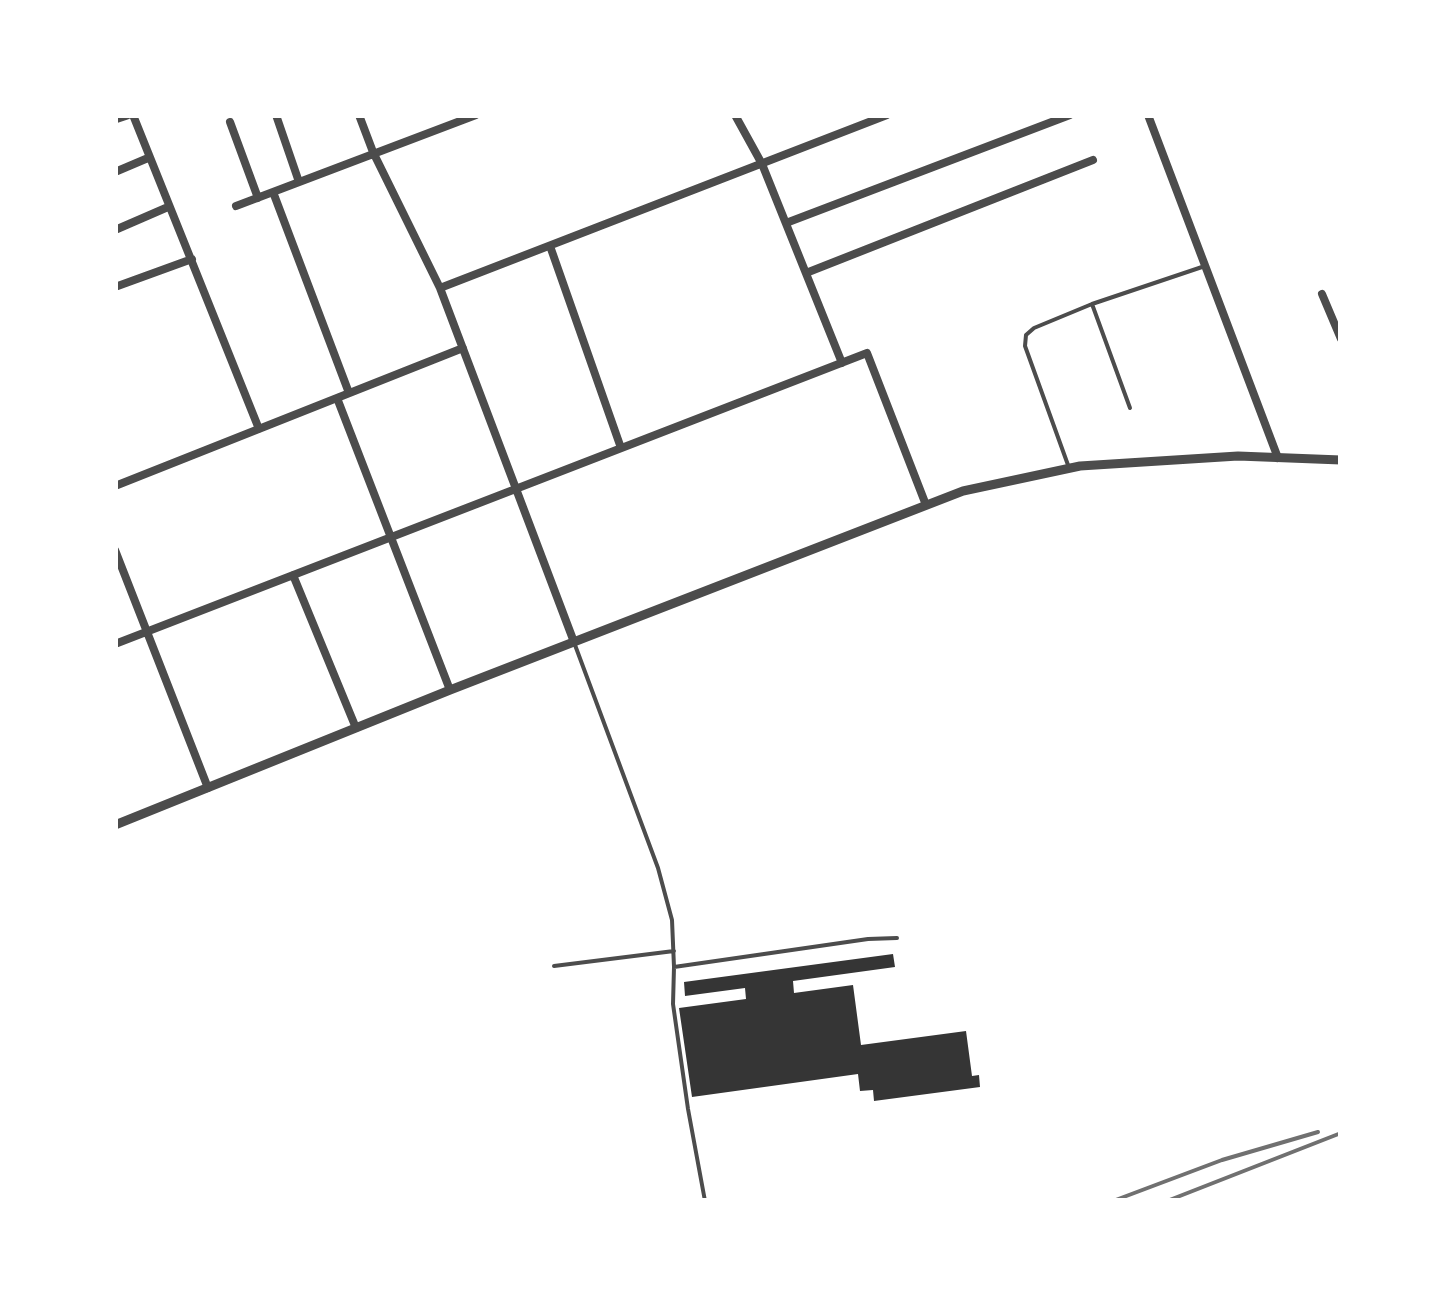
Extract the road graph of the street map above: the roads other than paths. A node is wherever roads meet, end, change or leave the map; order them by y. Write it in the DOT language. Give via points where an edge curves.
graph roads {
  1 [pos="130,115"];
  2 [pos="276,115"];
  3 [pos="359,115"];
  4 [pos="476,115"];
  5 [pos="735,115"];
  6 [pos="888,115"];
  7 [pos="1070,115"];
  8 [pos="1148,115"];
  9 [pos="115,118"];
  10 [pos="230,122"];
  11 [pos="373,152"];
  12 [pos="148,158"];
  13 [pos="1093,160"];
  14 [pos="762,164"];
  15 [pos="115,172"];
  16 [pos="299,182"];
  17 [pos="273,192"];
  18 [pos="258,198"];
  19 [pos="236,206"];
  20 [pos="168,207"];
  21 [pos="786,223"];
  22 [pos="115,230"];
  23 [pos="550,246"];
  24 [pos="192,259"];
  25 [pos="1205,266"];
  26 [pos="806,273"];
  27 [pos="115,286"];
  28 [pos="440,288"];
  29 [pos="1322,294"];
  30 [pos="1092,304"];
  31 [pos="1340,336"];
  32 [pos="463,348"];
  33 [pos="842,363"];
  34 [pos="349,393"];
  35 [pos="337,398"];
  36 [pos="1130,408"];
  37 [pos="259,429"];
  38 [pos="621,448"];
  39 [pos="1278,458"];
  40 [pos="1341,460"];
  41 [pos="1069,468"];
  42 [pos="115,486"];
  43 [pos="516,489"];
  44 [pos="926,505"];
  45 [pos="391,537"];
  46 [pos="115,550"];
  47 [pos="293,575"];
  48 [pos="147,632"];
  49 [pos="574,642"];
  50 [pos="115,644"];
  51 [pos="450,690"];
  52 [pos="356,728"];
  53 [pos="208,788"];
  54 [pos="115,825"];
  55 [pos="897,938"];
  56 [pos="674,951"];
  57 [pos="554,966"];
  58 [pos="674,966"];
  59 [pos="705,1201"];
  1 -- 9 [label="street"];
  1 -- 12 [label="street"];
  2 -- 16 [label="street"];
  3 -- 11 [label="street"];
  4 -- 11 [label="street"];
  5 -- 14 [label="street"];
  6 -- 14 [label="street"];
  7 -- 21 [label="street"];
  8 -- 25 [label="street"];
  10 -- 18 [label="street"];
  11 -- 16 [label="street"];
  11 -- 28 [label="street"];
  12 -- 15 [label="street"];
  12 -- 20 [label="street"];
  13 -- 26 [label="street"];
  14 -- 21 [label="street"];
  14 -- 23 [label="street"];
  16 -- 17 [label="street"];
  17 -- 18 [label="street"];
  17 -- 34 [label="street"];
  18 -- 19 [label="street"];
  20 -- 22 [label="street"];
  20 -- 24 [label="street"];
  21 -- 26 [label="street"];
  23 -- 28 [label="street"];
  23 -- 38 [label="street"];
  24 -- 27 [label="street"];
  24 -- 37 [label="street"];
  25 -- 30 [label="lane"];
  25 -- 39 [label="street"];
  26 -- 33 [label="street"];
  28 -- 32 [label="street"];
  29 -- 31 [label="street"];
  30 -- 36 [label="lane"];
  30 -- 41 [label="lane" via="1026,335"];
  32 -- 34 [label="street"];
  32 -- 43 [label="street"];
  33 -- 38 [label="street"];
  33 -- 44 [label="street" via="868,353"];
  34 -- 35 [label="street"];
  35 -- 37 [label="street"];
  35 -- 45 [label="street"];
  37 -- 42 [label="street"];
  38 -- 43 [label="street"];
  39 -- 40 [label="street"];
  39 -- 41 [label="street"];
  41 -- 44 [label="street"];
  43 -- 45 [label="street"];
  43 -- 49 [label="street"];
  44 -- 49 [label="street"];
  45 -- 47 [label="street"];
  45 -- 51 [label="street"];
  46 -- 48 [label="street"];
  47 -- 48 [label="street"];
  47 -- 52 [label="street"];
  48 -- 50 [label="street"];
  48 -- 53 [label="street"];
  49 -- 51 [label="street"];
  49 -- 56 [label="lane" via="658,868"];
  51 -- 52 [label="street"];
  52 -- 53 [label="street"];
  53 -- 54 [label="street"];
  55 -- 58 [label="lane"];
  56 -- 57 [label="lane"];
  56 -- 58 [label="lane"];
  58 -- 59 [label="lane" via="673,1004"];
}
